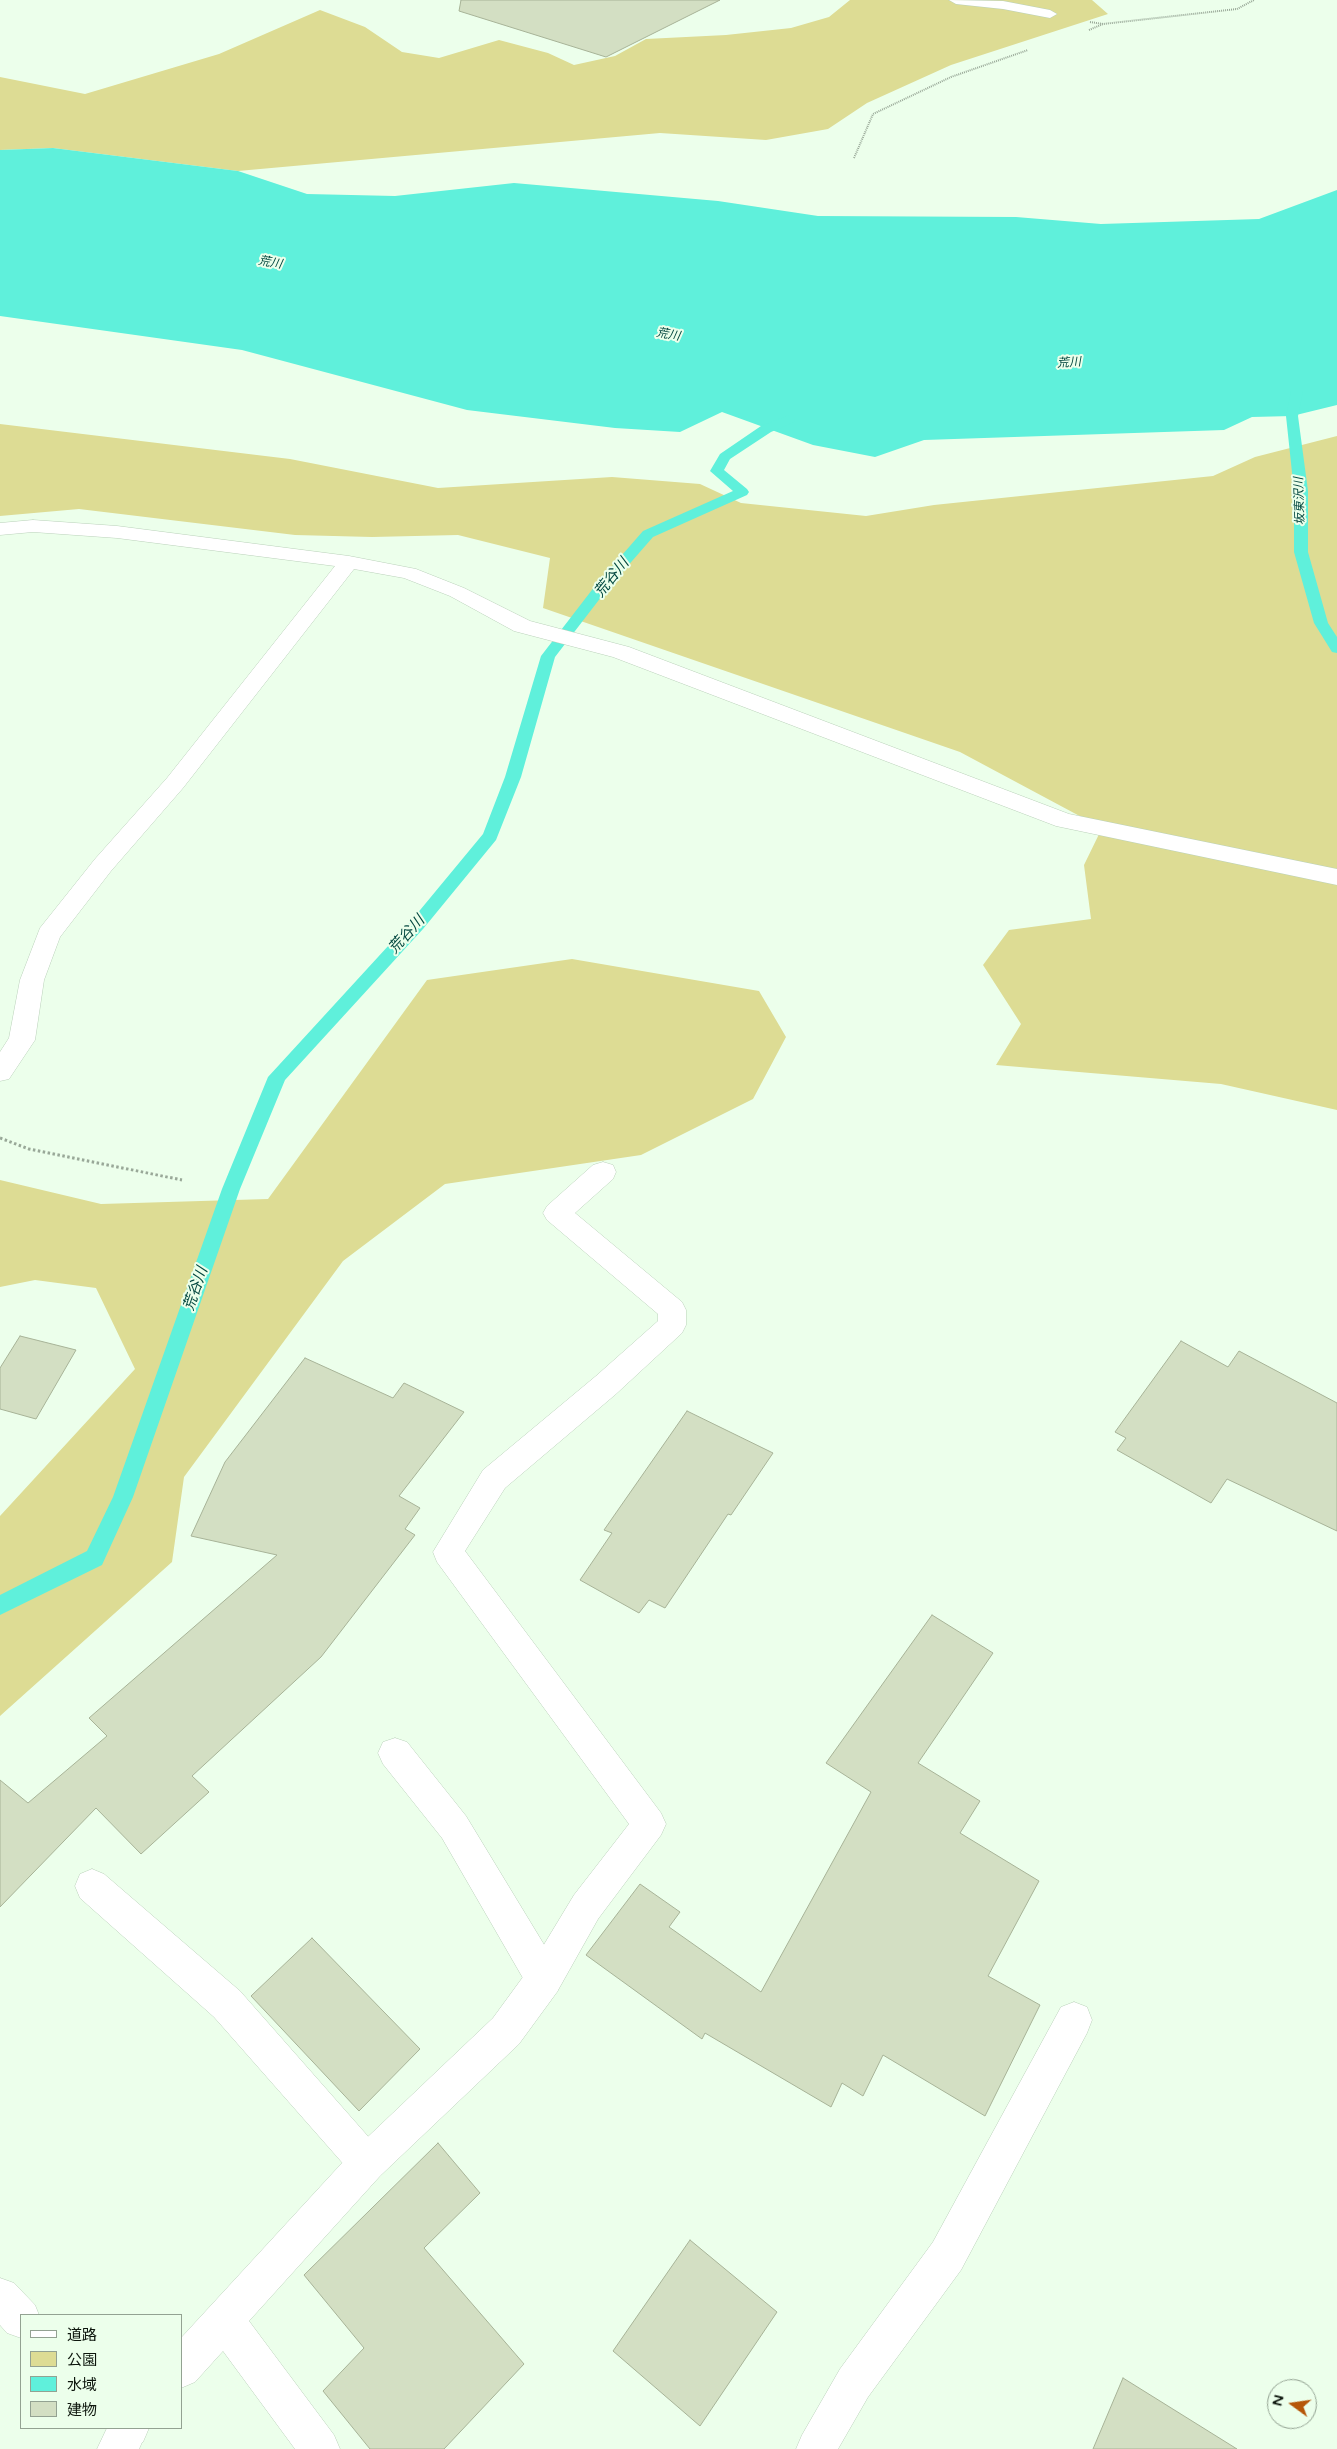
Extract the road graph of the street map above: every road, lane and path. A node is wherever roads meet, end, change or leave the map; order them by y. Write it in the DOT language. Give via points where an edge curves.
graph roads {
  1 [pos="956,0"];
  2 [pos="1254,0"];
  3 [pos="1050,14"];
  4 [pos="1103,24"];
  5 [pos="1085,31"];
  6 [pos="1031,49"];
  7 [pos="854,158"];
  8 [pos="0,529"];
  9 [pos="349,562"];
  10 [pos="1337,877"];
  11 [pos="0,1072"];
  12 [pos="0,1138"];
  13 [pos="603,1172"];
  14 [pos="182,1180"];
  15 [pos="395,1753"];
  16 [pos="92,1886"];
  17 [pos="544,1979"];
  18 [pos="1074,2020"];
  19 [pos="367,2163"];
  20 [pos="0,2297"];
  21 [pos="20,2318"];
  22 [pos="224,2320"];
  23 [pos="182,2367"];
  24 [pos="320,2449"];
  25 [pos="816,2449"];
  1 -- 3 [label="street"];
  2 -- 4 [label="path" via="1237,9"];
  3 -- 4 [label="path"];
  4 -- 5 [label="path"];
  6 -- 7 [label="path" via="951,78 873,114"];
  8 -- 9 [label="street" via="34,526 117,532"];
  9 -- 10 [label="street" via="409,574 458,592 522,626 621,652 1064,821"];
  9 -- 11 [label="street" via="245,696 49,934 32,980 22,1040"];
  12 -- 14 [label="path" via="29,1149"];
  13 -- 17 [label="street" via="557,1213 672,1310 672,1325 494,1480 448,1552 649,1824 586,1906"];
  15 -- 17 [label="street" via="454,1827"];
  16 -- 19 [label="street" via="227,2004"];
  17 -- 19 [label="street" via="506,2030"];
  18 -- 25 [label="street" via="947,2256 854,2383"];
  19 -- 22 [label="street"];
  20 -- 21 [label="street"];
  22 -- 23 [label="street"];
  22 -- 24 [label="street"];
}
